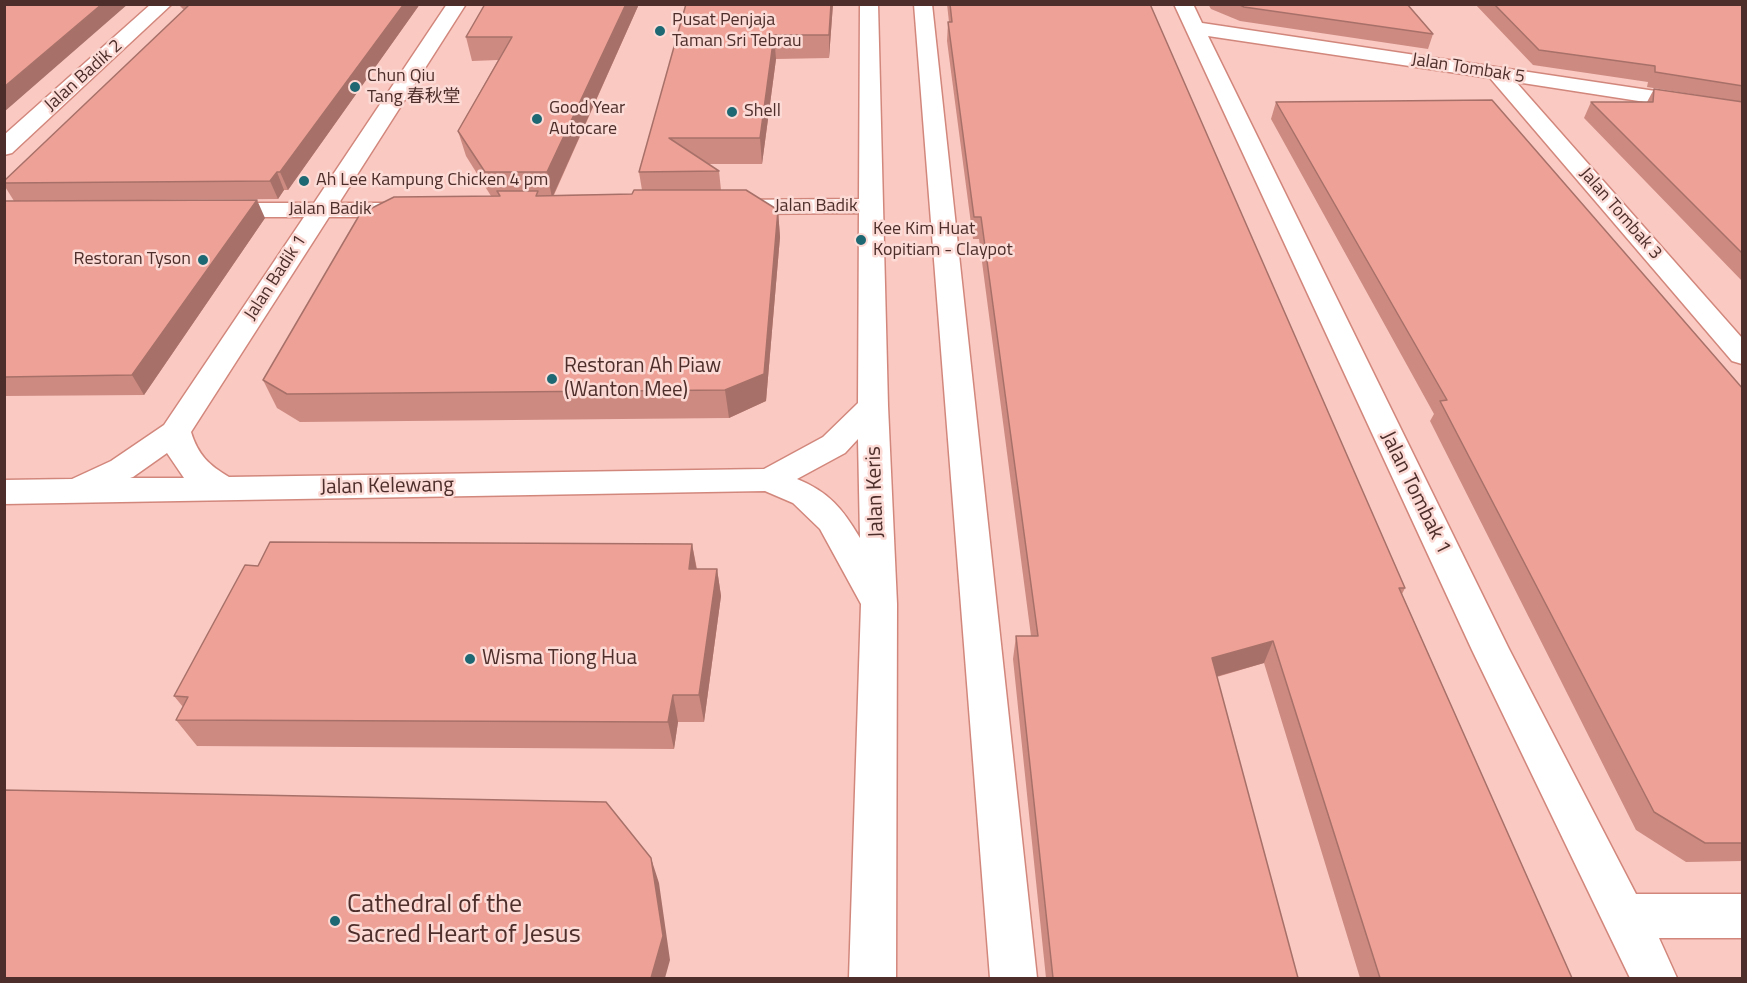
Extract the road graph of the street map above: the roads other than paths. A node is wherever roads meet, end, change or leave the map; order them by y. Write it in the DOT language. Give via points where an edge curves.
graph roads {
  1 [pos="163,4"];
  2 [pos="457,4"];
  3 [pos="869,4"];
  4 [pos="923,4"];
  5 [pos="1188,16"];
  6 [pos="1497,74"];
  7 [pos="1743,110"];
  8 [pos="4,148"];
  9 [pos="872,206"];
  10 [pos="702,208"];
  11 [pos="190,210"];
  12 [pos="321,210"];
  13 [pos="428,210"];
  14 [pos="1743,355"];
  15 [pos="873,406"];
  16 [pos="175,432"];
  17 [pos="769,480"];
  18 [pos="224,489"];
  19 [pos="4,492"];
  20 [pos="72,492"];
  21 [pos="879,604"];
  22 [pos="1624,916"];
  23 [pos="1743,916"];
  24 [pos="873,978"];
  25 [pos="1014,978"];
  26 [pos="1654,978"];
  1 -- 8 [label="street, Jalan Badik 2"];
  2 -- 12 [label="street, Jalan Badik 1"];
  3 -- 9 [label="street, Jalan Keris"];
  4 -- 25 [label="street"];
  5 -- 6 [label="street, Jalan Tombak 5"];
  5 -- 22 [label="street, Jalan Tombak 1" via="1476,618"];
  6 -- 7 [label="street, Jalan Tombak 5"];
  6 -- 14 [label="street, Jalan Tombak 3"];
  9 -- 10 [label="street, Jalan Badik"];
  9 -- 15 [label="street, Jalan Keris"];
  11 -- 12 [label="street, Jalan Badik"];
  12 -- 13 [label="street, Jalan Badik"];
  12 -- 16 [label="street, Jalan Badik 1"];
  15 -- 17 [label="street, Jalan Kelewang" via="834,445"];
  15 -- 21 [label="street, Jalan Keris"];
  16 -- 18 [label="street" via="194,472"];
  16 -- 20 [label="street, Jalan Badik 1" via="122,469"];
  17 -- 18 [label="street, Jalan Kelewang"];
  17 -- 21 [label="street, Jalan Kelewang" via="805,495 833,521"];
  18 -- 20 [label="street, Jalan Kelewang"];
  19 -- 20 [label="street, Jalan Kelewang"];
  21 -- 24 [label="street, Jalan Keris"];
  22 -- 23 [label="street"];
  22 -- 26 [label="street, Jalan Tombak 1"];
}
